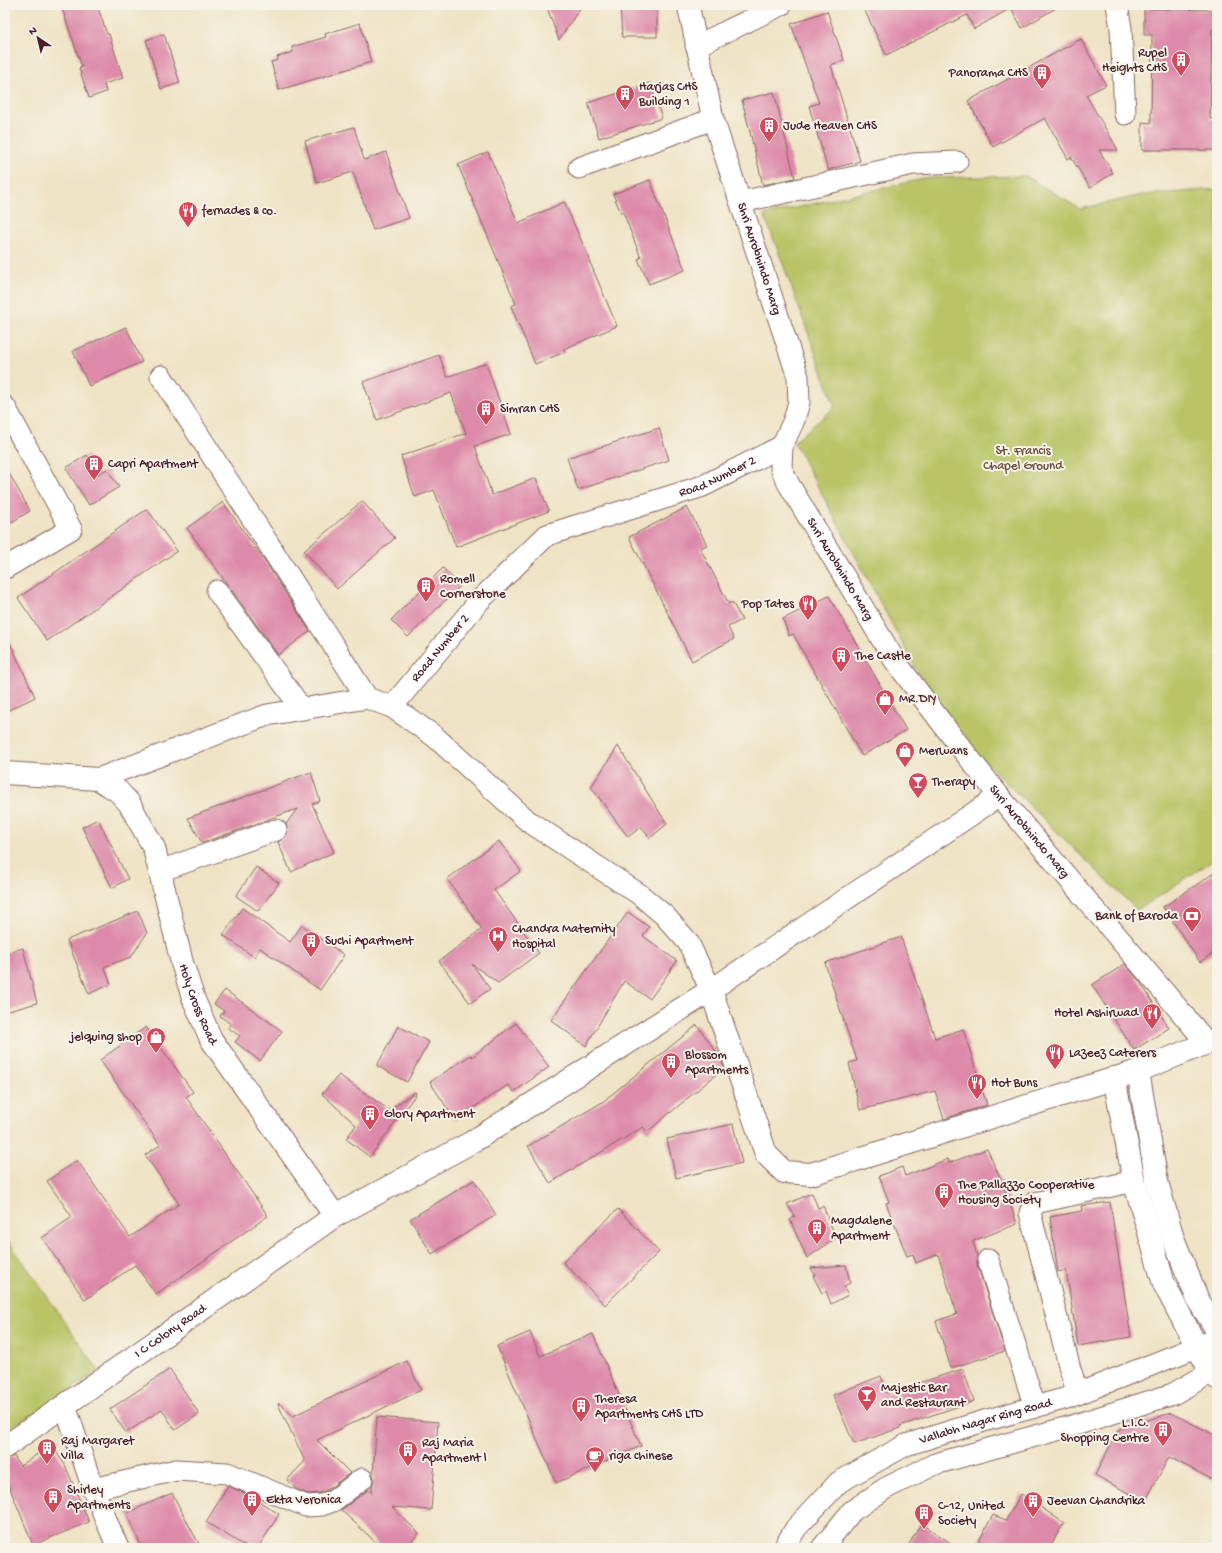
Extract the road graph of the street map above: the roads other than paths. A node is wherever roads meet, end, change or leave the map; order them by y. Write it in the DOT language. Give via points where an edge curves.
graph roads {
  1 [pos="688,5"];
  2 [pos="781,5"];
  3 [pos="1117,5"];
  4 [pos="696,46"];
  5 [pos="1126,114"];
  6 [pos="713,119"];
  7 [pos="957,162"];
  8 [pos="579,168"];
  9 [pos="741,202"];
  10 [pos="161,376"];
  11 [pos="5,407"];
  12 [pos="782,446"];
  13 [pos="5,568"];
  14 [pos="217,591"];
  15 [pos="367,698"];
  16 [pos="392,707"];
  17 [pos="302,709"];
  18 [pos="5,773"];
  19 [pos="98,779"];
  20 [pos="999,796"];
  21 [pos="276,830"];
  22 [pos="160,871"];
  23 [pos="711,990"];
  24 [pos="1212,1041"];
  25 [pos="1138,1071"];
  26 [pos="1114,1078"];
  27 [pos="1134,1181"];
  28 [pos="335,1216"];
  29 [pos="988,1260"];
  30 [pos="1217,1330"];
  31 [pos="1217,1339"];
  32 [pos="1197,1347"];
  33 [pos="1215,1373"];
  34 [pos="1078,1394"];
  35 [pos="65,1405"];
  36 [pos="1027,1409"];
  37 [pos="1025,1439"];
  38 [pos="5,1447"];
  39 [pos="362,1479"];
  40 [pos="93,1489"];
  41 [pos="118,1548"];
  42 [pos="784,1548"];
  43 [pos="822,1548"];
  1 -- 4 [label="street, Shri Aurobhindo Marg"];
  2 -- 4 [label="street"];
  3 -- 5 [label="street" via="1121,28"];
  4 -- 6 [label="street, Shri Aurobhindo Marg"];
  6 -- 8 [label="street"];
  6 -- 9 [label="street, Shri Aurobhindo Marg"];
  7 -- 9 [label="street" via="913,164"];
  9 -- 12 [label="street, Shri Aurobhindo Marg" via="798,377 799,402"];
  10 -- 15 [label="street"];
  11 -- 13 [label="street" via="71,529"];
  12 -- 16 [label="street, Road Number 2" via="703,486 547,535 480,600"];
  12 -- 20 [label="street, Shri Aurobhindo Marg" via="781,468 788,483 895,661"];
  14 -- 17 [label="street"];
  15 -- 16 [label="street"];
  15 -- 17 [label="street"];
  16 -- 23 [label="street" via="434,736 528,821 638,894 664,915 688,942"];
  17 -- 19 [label="street" via="267,715"];
  18 -- 19 [label="street"];
  19 -- 22 [label="street, Holy Cross Road" via="118,791 129,803 154,848"];
  20 -- 23 [label="street"];
  20 -- 24 [label="street, Shri Aurobhindo Marg"];
  21 -- 22 [label="street"];
  22 -- 28 [label="street, Holy Cross Road" via="182,963 211,1039"];
  23 -- 26 [label="street" via="766,1154 784,1172 811,1174"];
  23 -- 28 [label="street, I C Colony Road" via="472,1142"];
  24 -- 25 [label="street"];
  25 -- 26 [label="street"];
  25 -- 30 [label="street" via="1157,1182 1173,1238 1198,1300"];
  26 -- 27 [label="street"];
  27 -- 32 [label="street" via="1164,1284"];
  27 -- 34 [label="street" via="1035,1203 1030,1214"];
  28 -- 35 [label="street, I C Colony Road"];
  29 -- 36 [label="street"];
  31 -- 32 [label="street, Vallabh Nagar Ring Road"];
  32 -- 33 [label="street"];
  32 -- 34 [label="street, Vallabh Nagar Ring Road"];
  33 -- 37 [label="street" via="1173,1394"];
  34 -- 36 [label="street, Vallabh Nagar Ring Road"];
  35 -- 38 [label="street, I C Colony Road"];
  35 -- 40 [label="street"];
  36 -- 37 [label="street"];
  36 -- 42 [label="street, Vallabh Nagar Ring Road" via="906,1445 839,1482 796,1528"];
  37 -- 43 [label="street" via="935,1464 886,1488 852,1511"];
  39 -- 40 [label="street" via="333,1501 306,1506 227,1473 176,1470"];
  40 -- 41 [label="street"];
}
